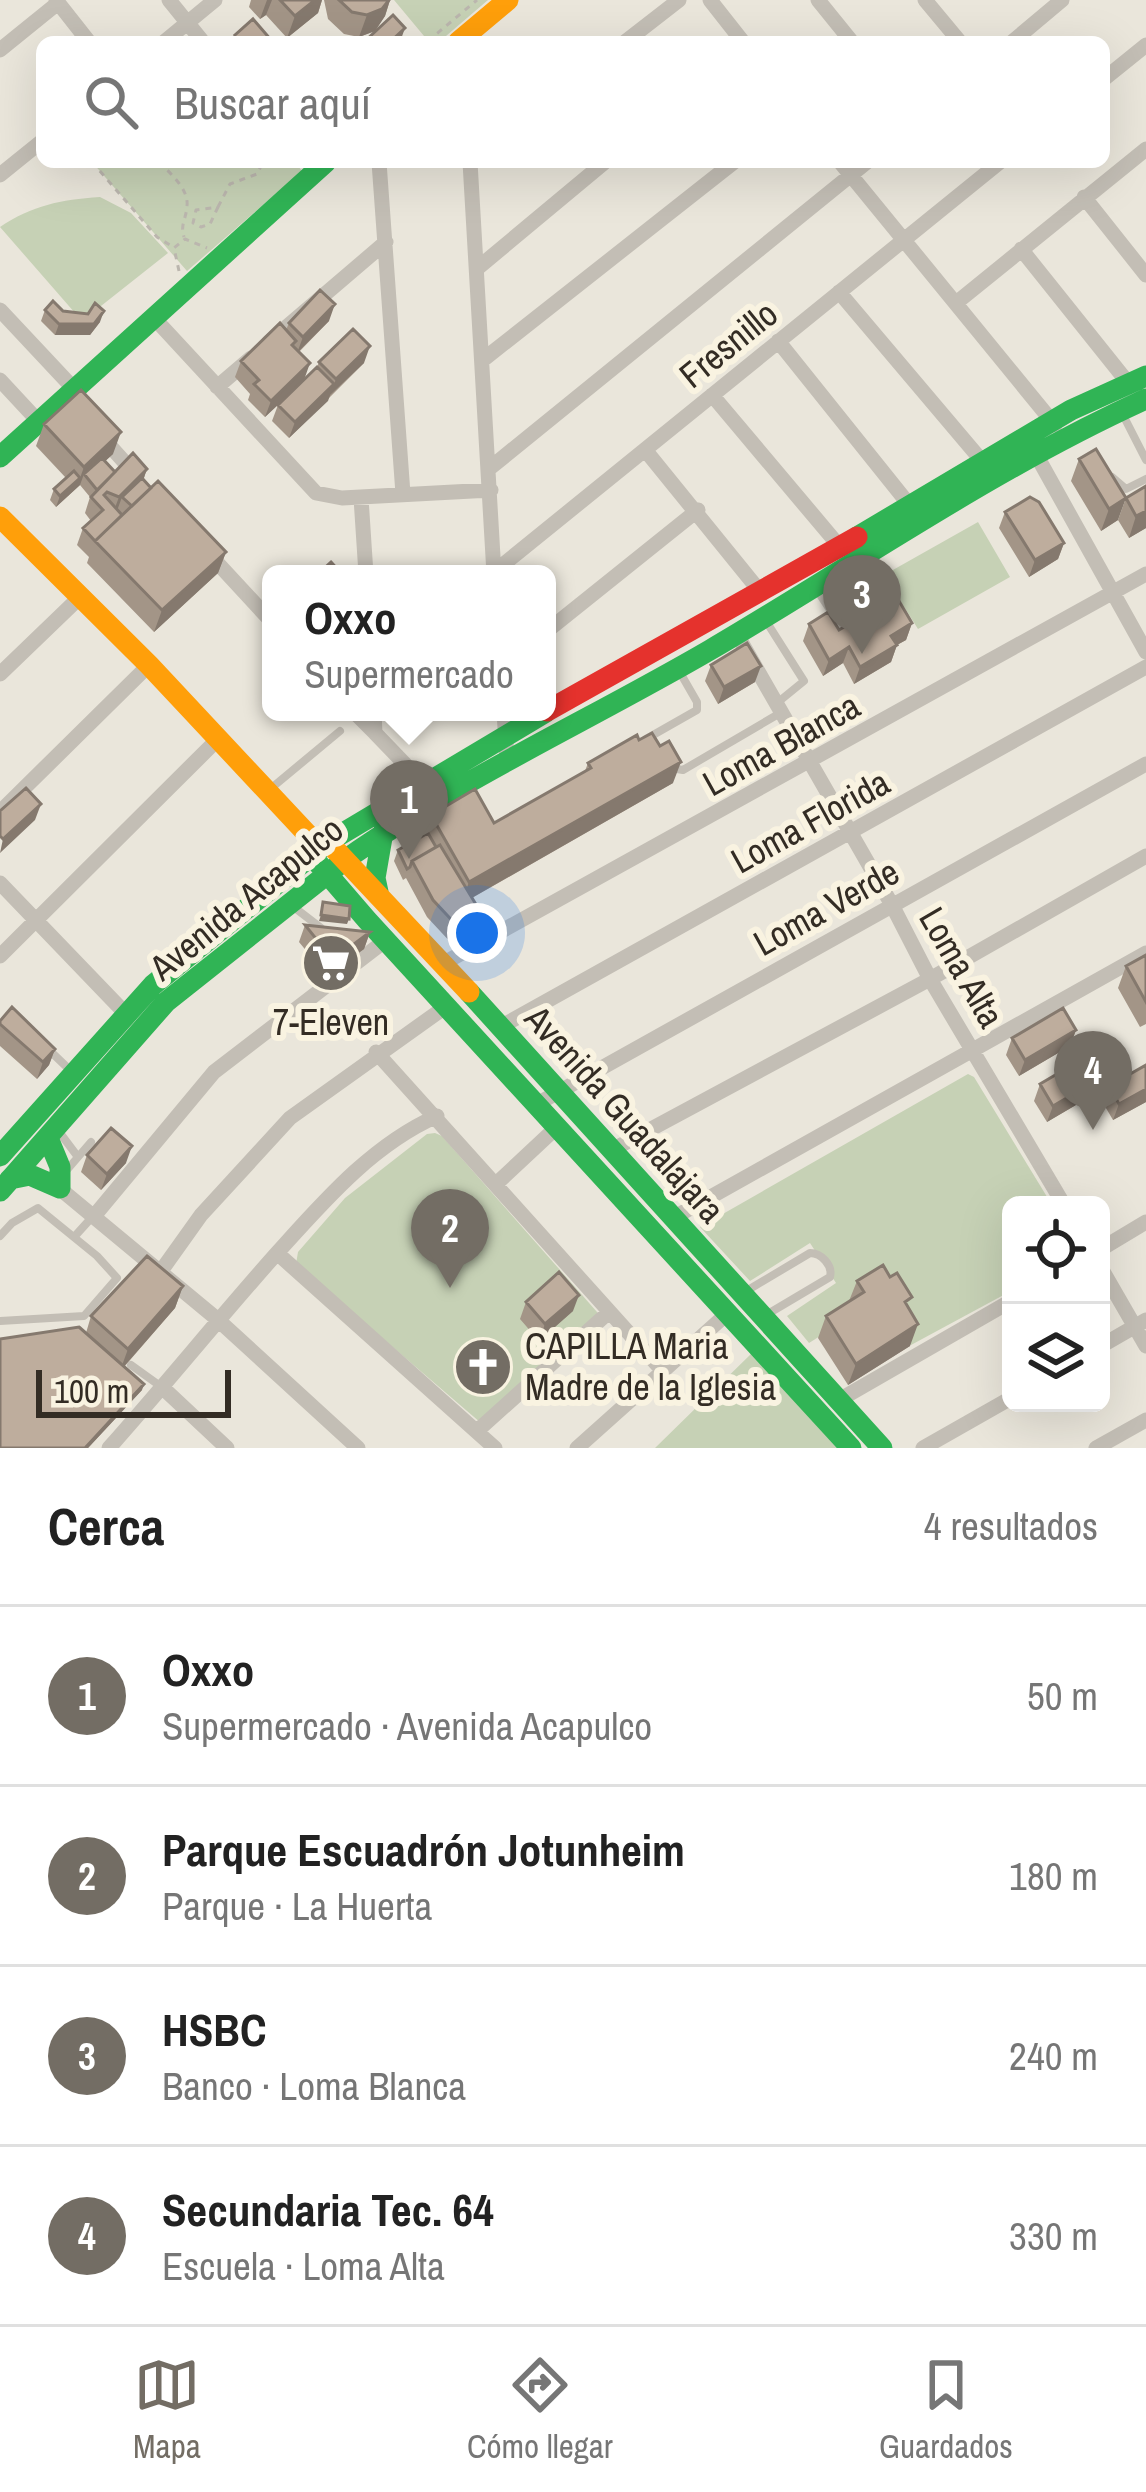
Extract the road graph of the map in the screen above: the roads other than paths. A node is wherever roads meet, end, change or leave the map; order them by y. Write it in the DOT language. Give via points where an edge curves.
graph roads {
  1 [pos="169,0"];
  2 [pos="215,0"];
  3 [pos="508,0"];
  4 [pos="679,0"];
  5 [pos="710,0"];
  6 [pos="818,0"];
  7 [pos="925,0"];
  8 [pos="1062,0"];
  9 [pos="57,2"];
  10 [pos="1040,7"];
  11 [pos="188,23"];
  12 [pos="84,36"];
  13 [pos="172,36"];
  14 [pos="198,36"];
  15 [pos="465,36"];
  16 [pos="633,36"];
  17 [pos="737,36"];
  18 [pos="847,36"];
  19 [pos="955,36"];
  20 [pos="1017,36"];
  21 [pos="1146,45"];
  22 [pos="0,50"];
  23 [pos="1110,74"];
  24 [pos="36,146"];
  25 [pos="1146,148"];
  26 [pos="311,168"];
  27 [pos="380,168"];
  28 [pos="471,168"];
  29 [pos="598,168"];
  30 [pos="726,168"];
  31 [pos="993,168"];
  32 [pos="846,169"];
  33 [pos="0,175"];
  34 [pos="1084,197"];
  35 [pos="904,240"];
  36 [pos="386,242"];
  37 [pos="1021,249"];
  38 [pos="479,267"];
  39 [pos="1146,274"];
  40 [pos="838,292"];
  41 [pos="956,303"];
  42 [pos="0,310"];
  43 [pos="154,319"];
  44 [pos="778,341"];
  45 [pos="484,359"];
  46 [pos="0,380"];
  47 [pos="1140,386"];
  48 [pos="217,388"];
  49 [pos="71,394"];
  50 [pos="712,395"];
  51 [pos="1120,410"];
  52 [pos="39,422"];
  53 [pos="1072,428"];
  54 [pos="1031,444"];
  55 [pos="646,451"];
  56 [pos="0,457"];
  57 [pos="1146,460"];
  58 [pos="982,461"];
  59 [pos="1104,464"];
  60 [pos="490,468"];
  61 [pos="1146,479"];
  62 [pos="145,484"];
  63 [pos="491,490"];
  64 [pos="403,494"];
  65 [pos="361,498"];
  66 [pos="698,510"];
  67 [pos="915,512"];
  68 [pos="2,524"];
  69 [pos="192,536"];
  70 [pos="840,547"];
  71 [pos="366,565"];
  72 [pos="494,565"];
  73 [pos="504,565"];
  74 [pos="1146,574"];
  75 [pos="815,586"];
  76 [pos="1114,592"];
  77 [pos="80,597"];
  78 [pos="763,605"];
  79 [pos="262,611"];
  80 [pos="556,624"];
  81 [pos="844,632"];
  82 [pos="736,634"];
  83 [pos="1146,652"];
  84 [pos="148,665"];
  85 [pos="1146,667"];
  86 [pos="678,668"];
  87 [pos="0,674"];
  88 [pos="556,707"];
  89 [pos="779,708"];
  90 [pos="363,721"];
  91 [pos="374,721"];
  92 [pos="505,723"];
  93 [pos="340,731"];
  94 [pos="375,733"];
  95 [pos="654,734"];
  96 [pos="219,738"];
  97 [pos="634,745"];
  98 [pos="507,759"];
  99 [pos="812,763"];
  100 [pos="1146,764"];
  101 [pos="425,784"];
  102 [pos="268,791"];
  103 [pos="0,812"];
  104 [pos="383,832"];
  105 [pos="850,833"];
  106 [pos="316,845"];
  107 [pos="1146,856"];
  108 [pos="336,867"];
  109 [pos="0,883"];
  110 [pos="378,892"];
  111 [pos="290,902"];
  112 [pos="892,905"];
  113 [pos="37,921"];
  114 [pos="350,926"];
  115 [pos="386,940"];
  116 [pos="1146,953"];
  117 [pos="0,956"];
  118 [pos="444,963"];
  119 [pos="930,979"];
  120 [pos="448,1005"];
  121 [pos="125,1013"];
  122 [pos="502,1026"];
  123 [pos="45,1046"];
  124 [pos="975,1049"];
  125 [pos="376,1052"];
  126 [pos="73,1073"];
  127 [pos="560,1092"];
  128 [pos="537,1104"];
  129 [pos="437,1117"];
  130 [pos="557,1126"];
  131 [pos="52,1133"];
  132 [pos="91,1142"];
  133 [pos="612,1150"];
  134 [pos="12,1154"];
  135 [pos="78,1157"];
  136 [pos="3,1180"];
  137 [pos="61,1183"];
  138 [pos="496,1184"];
  139 [pos="1059,1196"];
  140 [pos="94,1215"];
  141 [pos="673,1218"];
  142 [pos="1146,1222"];
  143 [pos="0,1236"];
  144 [pos="75,1236"];
  145 [pos="1110,1244"];
  146 [pos="277,1253"];
  147 [pos="161,1271"];
  148 [pos="1110,1281"];
  149 [pos="735,1303"];
  150 [pos="1006,1304"];
  151 [pos="609,1312"];
  152 [pos="764,1316"];
  153 [pos="217,1319"];
  154 [pos="0,1321"];
  155 [pos="1140,1324"];
  156 [pos="1110,1341"];
  157 [pos="1146,1346"];
  158 [pos="131,1365"];
  159 [pos="662,1370"];
  160 [pos="163,1388"];
  161 [pos="839,1400"];
  162 [pos="1002,1403"];
  163 [pos="1146,1420"];
  164 [pos="477,1431"];
  165 [pos="224,1447"];
  166 [pos="109,1448"];
  167 [pos="358,1448"];
  168 [pos="495,1448"];
  169 [pos="577,1448"];
  170 [pos="851,1448"];
  171 [pos="882,1448"];
  172 [pos="922,1448"];
  173 [pos="1096,1448"];
  1 -- 11 [label="street"];
  2 -- 11 [label="street"];
  3 -- 15 [label="main road"];
  4 -- 16 [label="street"];
  5 -- 17 [label="street"];
  6 -- 18 [label="street"];
  7 -- 19 [label="street"];
  8 -- 10 [label="street"];
  9 -- 12 [label="street"];
  9 -- 22 [label="street"];
  10 -- 20 [label="street"];
  11 -- 13 [label="street"];
  11 -- 14 [label="street"];
  21 -- 23 [label="street"];
  24 -- 33 [label="street"];
  25 -- 34 [label="street"];
  26 -- 43 [label="main road"];
  27 -- 36 [label="street"];
  28 -- 38 [label="street"];
  29 -- 38 [label="street"];
  30 -- 45 [label="street"];
  31 -- 35 [label="street, Fresnillo"];
  32 -- 35 [label="street"];
  32 -- 60 [label="street"];
  34 -- 37 [label="street"];
  34 -- 39 [label="street"];
  35 -- 40 [label="street, Fresnillo"];
  35 -- 41 [label="street"];
  36 -- 48 [label="street"];
  36 -- 64 [label="street"];
  37 -- 41 [label="street"];
  37 -- 47 [label="street"];
  38 -- 45 [label="street"];
  40 -- 44 [label="street, Fresnillo"];
  40 -- 58 [label="street"];
  41 -- 53 [label="street"];
  42 -- 49 [label="street"];
  43 -- 48 [label="street"];
  43 -- 49 [label="main road"];
  44 -- 50 [label="street, Fresnillo"];
  44 -- 67 [label="street"];
  45 -- 60 [label="street"];
  46 -- 52 [label="street"];
  47 -- 51 [label="main road, Avenida Acapulco"];
  47 -- 53 [label="main road, Avenida Acapulco"];
  48 -- 65 [label="street" via="316,493"];
  49 -- 52 [label="main road"];
  49 -- 62 [label="street"];
  50 -- 55 [label="street, Fresnillo"];
  50 -- 70 [label="street"];
  51 -- 53 [label="main road, Avenida Acapulco"];
  51 -- 57 [label="lane"];
  52 -- 56 [label="main road"];
  53 -- 54 [label="main road, Avenida Acapulco"];
  54 -- 58 [label="main road, Avenida Acapulco"];
  54 -- 67 [label="main road, Avenida Acapulco"];
  54 -- 76 [label="street"];
  55 -- 66 [label="street"];
  55 -- 73 [label="street, Fresnillo"];
  58 -- 67 [label="main road, Avenida Acapulco"];
  59 -- 61 [label="lane" via="1126,489"];
  60 -- 63 [label="street"];
  63 -- 64 [label="street"];
  63 -- 72 [label="street"];
  64 -- 65 [label="street"];
  65 -- 71 [label="street"];
  66 -- 78 [label="street"];
  66 -- 80 [label="street"];
  67 -- 70 [label="main road, Avenida Acapulco"];
  67 -- 75 [label="main road, Avenida Acapulco"];
  68 -- 77 [label="main road, Avenida Guadalajara"];
  69 -- 79 [label="street"];
  70 -- 78 [label="main road, Avenida Acapulco"];
  74 -- 76 [label="street, Loma Blanca"];
  75 -- 78 [label="main road, Avenida Acapulco"];
  75 -- 81 [label="lane"];
  76 -- 83 [label="street"];
  76 -- 99 [label="street, Loma Blanca"];
  77 -- 84 [label="main road, Avenida Guadalajara"];
  77 -- 87 [label="street"];
  78 -- 82 [label="main road, Avenida Acapulco"];
  78 -- 88 [label="main road, Avenida Acapulco"];
  78 -- 89 [label="lane" via="804,681"];
  82 -- 86 [label="main road, Avenida Acapulco"];
  82 -- 89 [label="street, Loma Alta"];
  84 -- 96 [label="main road, Avenida Guadalajara"];
  84 -- 103 [label="street"];
  85 -- 105 [label="street, Loma Florida"];
  86 -- 95 [label="lane" via="697,710"];
  86 -- 98 [label="main road, Avenida Acapulco"];
  89 -- 95 [label="lane" via="682,770 671,768"];
  89 -- 99 [label="street, Loma Alta"];
  90 -- 94 [label="street"];
  91 -- 94 [label="street"];
  92 -- 98 [label="street"];
  92 -- 101 [label="main road, Avenida Acapulco"];
  93 -- 102 [label="lane"];
  94 -- 101 [label="street"];
  95 -- 97 [label="lane"];
  96 -- 102 [label="main road, Avenida Guadalajara"];
  96 -- 113 [label="street"];
  98 -- 104 [label="main road, Avenida Acapulco" via="470,789"];
  99 -- 105 [label="street, Loma Alta"];
  99 -- 118 [label="street, Loma Blanca"];
  100 -- 112 [label="street, Loma Verde"];
  101 -- 106 [label="main road, Avenida Acapulco"];
  102 -- 106 [label="main road, Avenida Guadalajara"];
  104 -- 108 [label="main road, Avenida Acapulco"];
  104 -- 110 [label="main road"];
  105 -- 112 [label="street, Loma Alta"];
  105 -- 122 [label="street, Loma Florida"];
  106 -- 108 [label="main road, Avenida Guadalajara"];
  106 -- 121 [label="main road, Avenida Acapulco"];
  107 -- 119 [label="street"];
  108 -- 110 [label="main road, Avenida Guadalajara"];
  108 -- 111 [label="main road, Avenida Acapulco"];
  108 -- 114 [label="main road, Avenida Guadalajara"];
  109 -- 113 [label="street"];
  110 -- 118 [label="main road, Avenida Guadalajara"];
  111 -- 114 [label="lane" via="316,926"];
  111 -- 131 [label="main road, Avenida Acapulco" via="166,1002"];
  112 -- 119 [label="street, Loma Alta"];
  112 -- 127 [label="street, Loma Verde"];
  113 -- 117 [label="street"];
  113 -- 121 [label="street"];
  114 -- 115 [label="main road, Avenida Guadalajara"];
  115 -- 120 [label="main road, Avenida Guadalajara"];
  115 -- 140 [label="street" via="214,1072"];
  116 -- 124 [label="street"];
  118 -- 122 [label="main road, Avenida Guadalajara"];
  119 -- 124 [label="street, Loma Alta"];
  119 -- 133 [label="street"];
  120 -- 125 [label="street"];
  120 -- 128 [label="main road, Avenida Guadalajara"];
  121 -- 126 [label="main road, Avenida Acapulco"];
  122 -- 127 [label="main road, Avenida Guadalajara"];
  123 -- 126 [label="lane"];
  124 -- 139 [label="street, Loma Alta"];
  124 -- 141 [label="street"];
  125 -- 129 [label="street"];
  125 -- 147 [label="street" via="267,1140"];
  126 -- 134 [label="main road, Avenida Acapulco"];
  127 -- 128 [label="street, Loma Verde"];
  127 -- 133 [label="main road, Avenida Guadalajara"];
  128 -- 130 [label="main road, Avenida Guadalajara"];
  129 -- 138 [label="street"];
  129 -- 146 [label="street" via="363,1165"];
  130 -- 138 [label="street"];
  130 -- 149 [label="main road, Avenida Guadalajara"];
  131 -- 134 [label="main road, Avenida Acapulco"];
  131 -- 135 [label="lane"];
  131 -- 137 [label="main road"];
  132 -- 135 [label="lane"];
  133 -- 141 [label="main road, Avenida Guadalajara"];
  134 -- 136 [label="main road, Avenida Acapulco"];
  134 -- 137 [label="street"];
  135 -- 137 [label="lane"];
  136 -- 137 [label="main road" via="30,1175"];
  137 -- 140 [label="street"];
  138 -- 151 [label="street"];
  140 -- 144 [label="lane"];
  140 -- 147 [label="street"];
  141 -- 149 [label="main road, Avenida Guadalajara"];
  142 -- 145 [label="street"];
  143 -- 144 [label="lane" via="38,1208"];
  144 -- 154 [label="lane" via="116,1274 102,1298 79,1318"];
  146 -- 153 [label="street"];
  146 -- 164 [label="street"];
  147 -- 153 [label="street"];
  148 -- 155 [label="street"];
  149 -- 152 [label="main road, Avenida Guadalajara"];
  149 -- 152 [label="lane" via="810,1252 820,1255 830,1277"];
  149 -- 159 [label="street"];
  149 -- 170 [label="main road, Avenida Guadalajara"];
  150 -- 161 [label="street"];
  151 -- 159 [label="street"];
  151 -- 164 [label="street"];
  152 -- 161 [label="main road, Avenida Guadalajara"];
  153 -- 160 [label="street"];
  153 -- 167 [label="street"];
  155 -- 156 [label="street"];
  155 -- 157 [label="street"];
  158 -- 160 [label="lane"];
  159 -- 169 [label="street"];
  160 -- 165 [label="street"];
  160 -- 166 [label="street"];
  161 -- 171 [label="main road, Avenida Guadalajara"];
  162 -- 172 [label="street"];
  163 -- 173 [label="street"];
  164 -- 168 [label="street"];
}
